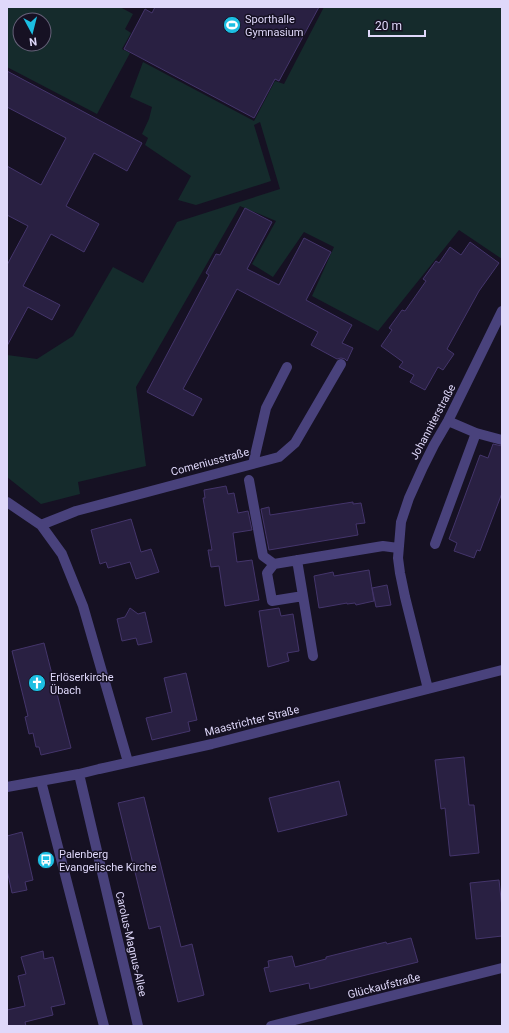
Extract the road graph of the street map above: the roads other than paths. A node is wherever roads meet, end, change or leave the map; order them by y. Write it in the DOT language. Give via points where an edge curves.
graph roads {
  1 [pos="502,311"];
  2 [pos="341,364"];
  3 [pos="288,367"];
  4 [pos="448,421"];
  5 [pos="476,433"];
  6 [pos="502,440"];
  7 [pos="253,464"];
  8 [pos="249,480"];
  9 [pos="7,502"];
  10 [pos="41,525"];
  11 [pos="435,544"];
  12 [pos="398,548"];
  13 [pos="297,560"];
  14 [pos="274,564"];
  15 [pos="303,596"];
  16 [pos="313,656"];
  17 [pos="502,670"];
  18 [pos="428,689"];
  19 [pos="128,762"];
  20 [pos="79,774"];
  21 [pos="41,781"];
  22 [pos="7,788"];
  23 [pos="502,968"];
  24 [pos="104,1026"];
  25 [pos="138,1026"];
  26 [pos="271,1026"];
  1 -- 4 [label="street, Johanniterstraße"];
  2 -- 7 [label="street, Comeniusstraße" via="295,443 279,457"];
  3 -- 7 [label="street" via="266,408"];
  4 -- 5 [label="street"];
  4 -- 12 [label="street, Johanniterstraße" via="409,498 401,522"];
  5 -- 6 [label="street"];
  5 -- 11 [label="street"];
  7 -- 10 [label="street, Comeniusstraße" via="76,511"];
  8 -- 14 [label="street" via="263,556"];
  9 -- 10 [label="street"];
  10 -- 19 [label="street" via="62,554 84,606"];
  12 -- 13 [label="street" via="383,546"];
  12 -- 18 [label="street, Johanniterstraße" via="405,597"];
  13 -- 14 [label="street"];
  13 -- 15 [label="street"];
  14 -- 15 [label="street" via="268,573 272,601"];
  15 -- 16 [label="street"];
  17 -- 18 [label="street, Maastrichter Straße"];
  18 -- 19 [label="street, Maastrichter Straße" via="219,742"];
  19 -- 20 [label="street, Maastrichter Straße"];
  20 -- 21 [label="street, Maastrichter Straße"];
  20 -- 25 [label="street, Carolus-Magnus-Allee"];
  21 -- 22 [label="street, Maastrichter Straße"];
  21 -- 24 [label="street"];
  23 -- 26 [label="street, Glückaufstraße"];
}
